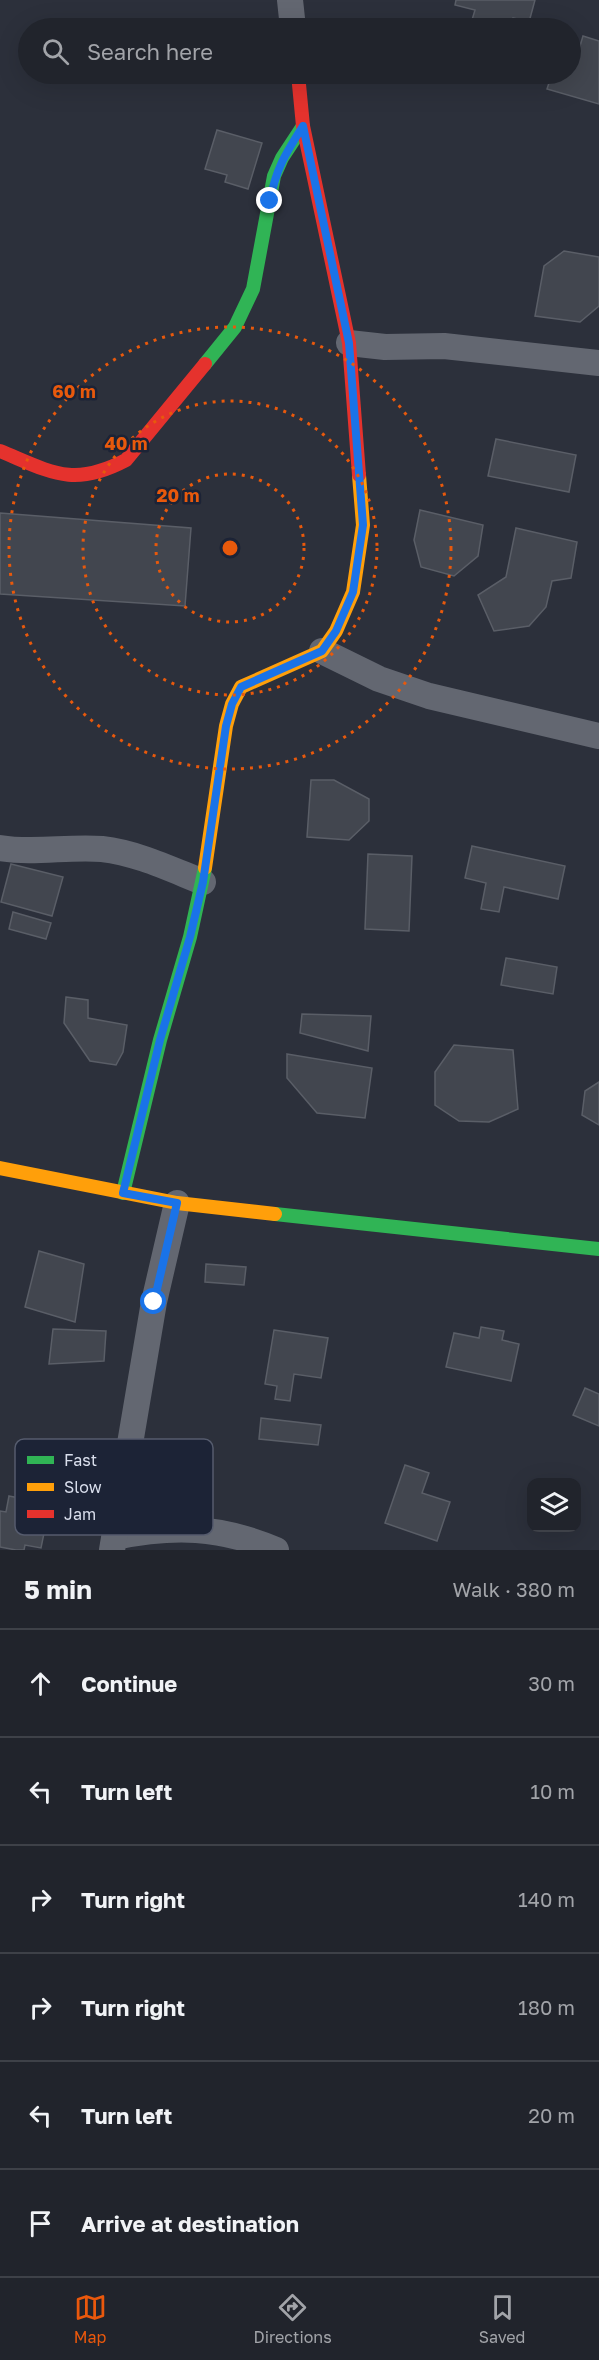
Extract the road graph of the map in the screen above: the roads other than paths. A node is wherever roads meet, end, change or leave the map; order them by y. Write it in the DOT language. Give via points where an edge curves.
graph roads {
  1 [pos="290,0"];
  2 [pos="292,18"];
  3 [pos="299,84"];
  4 [pos="303,126"];
  5 [pos="349,343"];
  6 [pos="599,363"];
  7 [pos="0,451"];
  8 [pos="322,651"];
  9 [pos="599,736"];
  10 [pos="0,848"];
  11 [pos="203,882"];
  12 [pos="0,1168"];
  13 [pos="123,1193"];
  14 [pos="177,1203"];
  15 [pos="599,1249"];
  16 [pos="131,1439"];
  17 [pos="213,1531"];
  18 [pos="139,1535"];
  19 [pos="114,1544"];
  20 [pos="276,1550"];
  1 -- 2 [label="street"];
  3 -- 4 [label="street"];
  4 -- 5 [label="street"];
  4 -- 7 [label="street" via="274,176 253,289 236,327 126,460 107,472 69,477"];
  5 -- 6 [label="street" via="444,346"];
  5 -- 8 [label="street" via="363,525 353,592 336,631"];
  8 -- 9 [label="street" via="379,679 429,696"];
  8 -- 11 [label="street" via="241,687 232,704"];
  10 -- 11 [label="street" via="99,849 123,853"];
  11 -- 13 [label="street"];
  12 -- 13 [label="street"];
  13 -- 14 [label="street"];
  14 -- 15 [label="street"];
  14 -- 16 [label="street" via="154,1302"];
  17 -- 20 [label="street"];
  18 -- 19 [label="street"];
}
